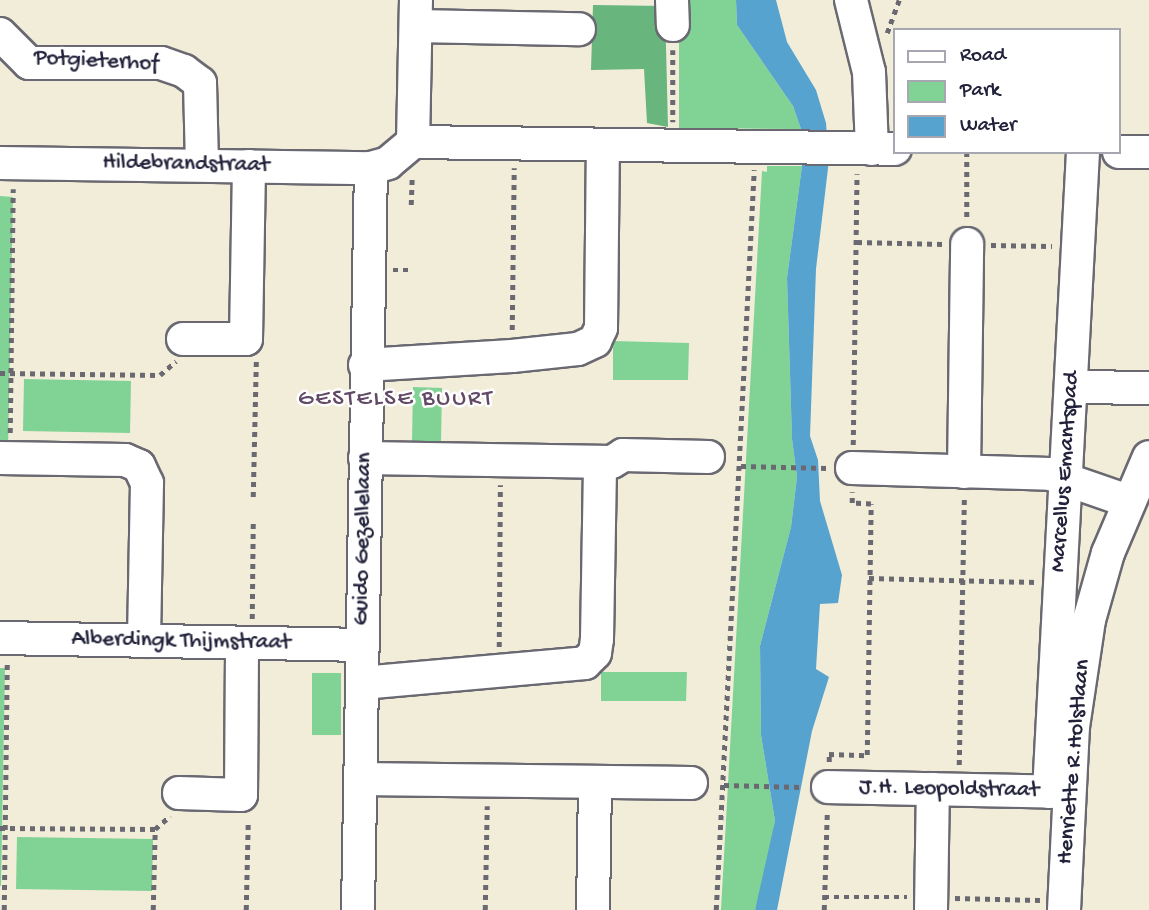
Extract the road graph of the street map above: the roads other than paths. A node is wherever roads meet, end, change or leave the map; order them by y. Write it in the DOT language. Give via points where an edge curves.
graph roads {
  1 [pos="851,0"];
  2 [pos="416,13"];
  3 [pos="579,29"];
  4 [pos="0,34"];
  5 [pos="413,142"];
  6 [pos="603,146"];
  7 [pos="868,149"];
  8 [pos="1121,152"];
  9 [pos="1149,152"];
  10 [pos="1083,154"];
  11 [pos="7,163"];
  12 [pos="202,164"];
  13 [pos="249,166"];
  14 [pos="371,168"];
  15 [pos="967,244"];
  16 [pos="183,338"];
  17 [pos="365,365"];
  18 [pos="1072,387"];
  19 [pos="1149,388"];
  20 [pos="708,457"];
  21 [pos="1149,457"];
  22 [pos="5,458"];
  23 [pos="365,458"];
  24 [pos="600,462"];
  25 [pos="844,468"];
  26 [pos="964,472"];
  27 [pos="1067,476"];
  28 [pos="1128,501"];
  29 [pos="4,638"];
  30 [pos="144,641"];
  31 [pos="247,643"];
  32 [pos="363,645"];
  33 [pos="362,683"];
  34 [pos="360,779"];
  35 [pos="595,782"];
  36 [pos="691,783"];
  37 [pos="828,788"];
  38 [pos="946,789"];
  39 [pos="1060,792"];
  40 [pos="179,793"];
  41 [pos="358,910"];
  42 [pos="593,910"];
  43 [pos="931,910"];
  44 [pos="1064,910"];
  1 -- 7 [label="street" via="869,72"];
  2 -- 3 [label="street"];
  2 -- 5 [label="street"];
  4 -- 12 [label="street, Potgieterhof" via="29,63 161,63 184,71 200,83"];
  5 -- 6 [label="street"];
  5 -- 14 [label="street" via="388,163"];
  6 -- 7 [label="street"];
  6 -- 17 [label="street" via="601,328 595,341 578,349 512,356"];
  8 -- 9 [label="street"];
  10 -- 18 [label="street, Marcellus Emantspad"];
  11 -- 12 [label="street, Hildebrandstraat"];
  12 -- 13 [label="street, Hildebrandstraat"];
  13 -- 14 [label="street, Hildebrandstraat"];
  13 -- 16 [label="street" via="246,338"];
  14 -- 17 [label="street, Guido Gezellelaan"];
  15 -- 26 [label="street"];
  17 -- 23 [label="street, Guido Gezellelaan"];
  18 -- 19 [label="street"];
  18 -- 27 [label="street, Marcellus Emantspad"];
  20 -- 24 [label="street" via="623,455"];
  21 -- 28 [label="street, Henriette R.Holstlaan"];
  22 -- 30 [label="street" via="125,460 139,466 146,483"];
  23 -- 24 [label="street"];
  23 -- 32 [label="street, Guido Gezellelaan"];
  24 -- 33 [label="street" via="595,653 585,663"];
  25 -- 26 [label="street"];
  26 -- 27 [label="street"];
  27 -- 28 [label="street"];
  27 -- 39 [label="street, Marcellus Emantspad" via="1058,582"];
  28 -- 39 [label="street, Henriette R.Holstlaan" via="1089,620"];
  29 -- 30 [label="street, Alberdingk Thijmstraat"];
  30 -- 31 [label="street, Alberdingk Thijmstraat"];
  31 -- 32 [label="street, Alberdingk Thijmstraat"];
  31 -- 40 [label="street" via="241,795"];
  32 -- 33 [label="street, Guido Gezellelaan"];
  33 -- 34 [label="street, Guido Gezellelaan"];
  34 -- 35 [label="street"];
  34 -- 41 [label="street, Guido Gezellelaan"];
  35 -- 36 [label="street"];
  35 -- 42 [label="street"];
  37 -- 38 [label="street, J.H. Leopoldstraat"];
  38 -- 39 [label="street, J.H. Leopoldstraat"];
  38 -- 43 [label="street"];
  39 -- 44 [label="street, Henriette R.Holstlaan"];
}
